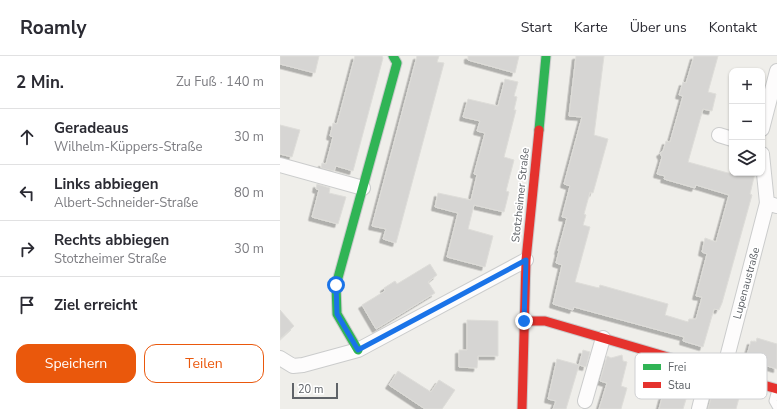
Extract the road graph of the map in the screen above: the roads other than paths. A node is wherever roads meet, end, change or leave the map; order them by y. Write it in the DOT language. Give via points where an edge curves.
graph roads {
  1 [pos="393,56"];
  2 [pos="546,56"];
  3 [pos="777,71"];
  4 [pos="765,117"];
  5 [pos="280,165"];
  6 [pos="765,169"];
  7 [pos="363,188"];
  8 [pos="772,204"];
  9 [pos="526,260"];
  10 [pos="524,321"];
  11 [pos="603,338"];
  12 [pos="358,350"];
  13 [pos="654,353"];
  14 [pos="729,353"];
  15 [pos="280,358"];
  16 [pos="776,389"];
  17 [pos="702,399"];
  18 [pos="585,401"];
  19 [pos="777,408"];
  20 [pos="522,409"];
  21 [pos="699,409"];
  1 -- 7 [label="street" via="395,70"];
  2 -- 9 [label="street, Stotzheimer Straße"];
  3 -- 4 [label="street"];
  5 -- 7 [label="street"];
  6 -- 8 [label="street"];
  7 -- 12 [label="street" via="336,285 337,314"];
  8 -- 14 [label="street, Lupenaustraße"];
  9 -- 10 [label="street, Stotzheimer Straße"];
  9 -- 12 [label="street"];
  10 -- 11 [label="street" via="545,321"];
  10 -- 20 [label="street, Stotzheimer Straße"];
  11 -- 13 [label="street"];
  11 -- 18 [label="street"];
  12 -- 15 [label="street" via="303,365 293,366"];
  16 -- 19 [label="lane" via="773,401"];
  17 -- 21 [label="street"];
}
